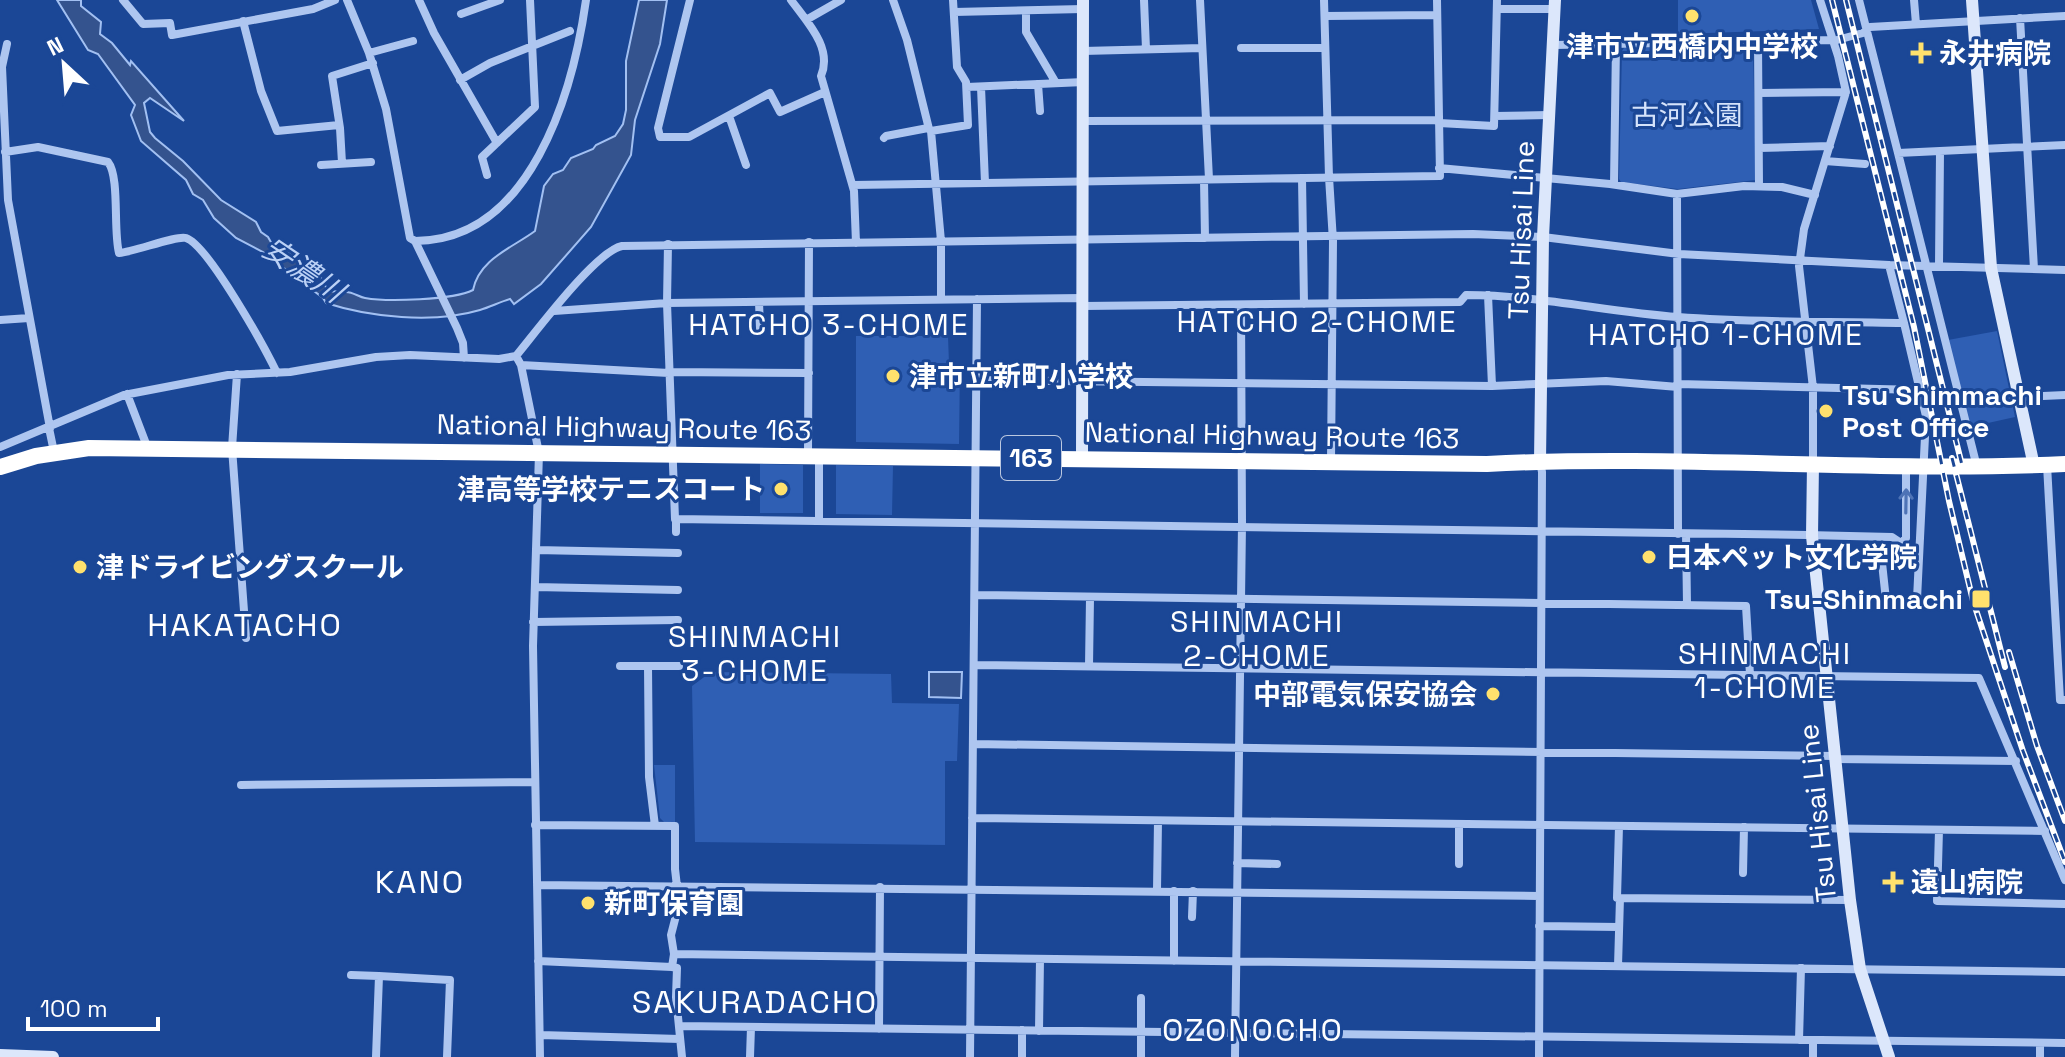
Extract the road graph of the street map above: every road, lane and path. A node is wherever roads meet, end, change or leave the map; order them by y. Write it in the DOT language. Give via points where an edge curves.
graph roads {
  1 [pos="123,0"];
  2 [pos="335,0"];
  3 [pos="347,0"];
  4 [pos="419,0"];
  5 [pos="500,0"];
  6 [pos="530,0"];
  7 [pos="586,0"];
  8 [pos="690,0"];
  9 [pos="791,0"];
  10 [pos="841,0"];
  11 [pos="893,0"];
  12 [pos="953,0"];
  13 [pos="1144,0"];
  14 [pos="1200,0"];
  15 [pos="1324,0"];
  16 [pos="1437,0"];
  17 [pos="1820,0"];
  18 [pos="1859,0"];
  19 [pos="1914,0"];
  20 [pos="1972,0"];
  21 [pos="1497,4"];
  22 [pos="1555,4"];
  23 [pos="1083,5"];
  24 [pos="1026,11"];
  25 [pos="954,12"];
  26 [pos="461,14"];
  27 [pos="1437,15"];
  28 [pos="1325,16"];
  29 [pos="2065,16"];
  30 [pos="2020,18"];
  31 [pos="806,20"];
  32 [pos="243,21"];
  33 [pos="1973,21"];
  34 [pos="1916,24"];
  35 [pos="1867,30"];
  36 [pos="570,31"];
  37 [pos="1831,39"];
  38 [pos="413,41"];
  39 [pos="1758,41"];
  40 [pos="7,44"];
  41 [pos="1616,44"];
  42 [pos="1554,45"];
  43 [pos="532,46"];
  44 [pos="1202,48"];
  45 [pos="1241,48"];
  46 [pos="1325,48"];
  47 [pos="1146,49"];
  48 [pos="1083,51"];
  49 [pos="371,58"];
  50 [pos="460,80"];
  51 [pos="1084,82"];
  52 [pos="1056,83"];
  53 [pos="1038,84"];
  54 [pos="967,87"];
  55 [pos="981,87"];
  56 [pos="825,92"];
  57 [pos="1846,92"];
  58 [pos="1759,93"];
  59 [pos="1040,111"];
  60 [pos="1549,115"];
  61 [pos="729,116"];
  62 [pos="1495,116"];
  63 [pos="1206,119"];
  64 [pos="1327,120"];
  65 [pos="1084,121"];
  66 [pos="1439,123"];
  67 [pos="339,125"];
  68 [pos="930,130"];
  69 [pos="884,138"];
  70 [pos="497,143"];
  71 [pos="2065,145"];
  72 [pos="1830,146"];
  73 [pos="2027,147"];
  74 [pos="1759,148"];
  75 [pos="1982,150"];
  76 [pos="5,152"];
  77 [pos="1940,152"];
  78 [pos="1898,153"];
  79 [pos="1825,161"];
  80 [pos="371,162"];
  81 [pos="342,163"];
  82 [pos="1865,164"];
  83 [pos="321,165"];
  84 [pos="746,165"];
  85 [pos="1439,168"];
  86 [pos="487,175"];
  87 [pos="1329,177"];
  88 [pos="1547,177"];
  89 [pos="1302,178"];
  90 [pos="1207,179"];
  91 [pos="1084,182"];
  92 [pos="937,183"];
  93 [pos="985,183"];
  94 [pos="1614,184"];
  95 [pos="853,185"];
  96 [pos="1759,186"];
  97 [pos="1677,194"];
  98 [pos="1815,195"];
  99 [pos="1303,237"];
  100 [pos="1331,237"];
  101 [pos="1543,237"];
  102 [pos="1205,238"];
  103 [pos="1083,240"];
  104 [pos="415,241"];
  105 [pos="941,241"];
  106 [pos="809,242"];
  107 [pos="856,243"];
  108 [pos="668,244"];
  109 [pos="1679,254"];
  110 [pos="1801,259"];
  111 [pos="1889,265"];
  112 [pos="1925,265"];
  113 [pos="1939,265"];
  114 [pos="1991,268"];
  115 [pos="2034,269"];
  116 [pos="2065,270"];
  117 [pos="1488,295"];
  118 [pos="941,299"];
  119 [pos="977,299"];
  120 [pos="1542,299"];
  121 [pos="759,302"];
  122 [pos="809,302"];
  123 [pos="1083,302"];
  124 [pos="667,303"];
  125 [pos="1304,304"];
  126 [pos="1332,304"];
  127 [pos="1241,305"];
  128 [pos="553,311"];
  129 [pos="1678,317"];
  130 [pos="29,318"];
  131 [pos="0,320"];
  132 [pos="1805,320"];
  133 [pos="1904,323"];
  134 [pos="760,328"];
  135 [pos="516,356"];
  136 [pos="464,358"];
  137 [pos="521,365"];
  138 [pos="669,372"];
  139 [pos="277,373"];
  140 [pos="809,373"];
  141 [pos="237,374"];
  142 [pos="977,380"];
  143 [pos="1082,381"];
  144 [pos="1244,383"];
  145 [pos="1332,384"];
  146 [pos="1541,384"];
  147 [pos="1678,385"];
  148 [pos="1492,386"];
  149 [pos="1813,388"];
  150 [pos="1920,390"];
  151 [pos="127,394"];
  152 [pos="2065,395"];
  153 [pos="2020,397"];
  154 [pos="50,428"];
  155 [pos="0,447"];
  156 [pos="232,448"];
  157 [pos="148,449"];
  158 [pos="54,452"];
  159 [pos="539,453"];
  160 [pos="671,454"];
  161 [pos="814,455"];
  162 [pos="977,458"];
  163 [pos="1082,458"];
  164 [pos="1243,461"];
  165 [pos="1540,461"];
  166 [pos="1331,462"];
  167 [pos="1678,462"];
  168 [pos="1813,464"];
  169 [pos="2065,464"];
  170 [pos="2041,465"];
  171 [pos="0,467"];
  172 [pos="1915,467"];
  173 [pos="1977,468"];
  174 [pos="676,519"];
  175 [pos="819,520"];
  176 [pos="975,523"];
  177 [pos="1241,528"];
  178 [pos="676,532"];
  179 [pos="1541,532"];
  180 [pos="1682,534"];
  181 [pos="1812,536"];
  182 [pos="1901,543"];
  183 [pos="536,550"];
  184 [pos="678,553"];
  185 [pos="535,587"];
  186 [pos="678,590"];
  187 [pos="975,595"];
  188 [pos="1090,598"];
  189 [pos="1240,599"];
  190 [pos="1539,603"];
  191 [pos="1687,605"];
  192 [pos="678,620"];
  193 [pos="533,622"];
  194 [pos="246,638"];
  195 [pos="974,665"];
  196 [pos="620,666"];
  197 [pos="648,666"];
  198 [pos="679,666"];
  199 [pos="1089,666"];
  200 [pos="1240,669"];
  201 [pos="1539,673"];
  202 [pos="1750,675"];
  203 [pos="1827,677"];
  204 [pos="2065,700"];
  205 [pos="973,744"];
  206 [pos="1239,747"];
  207 [pos="1539,752"];
  208 [pos="1835,757"];
  209 [pos="2016,761"];
  210 [pos="534,782"];
  211 [pos="241,785"];
  212 [pos="972,818"];
  213 [pos="1158,821"];
  214 [pos="1238,822"];
  215 [pos="1459,824"];
  216 [pos="535,825"];
  217 [pos="1539,825"];
  218 [pos="655,826"];
  219 [pos="1619,826"];
  220 [pos="1744,827"];
  221 [pos="1843,829"];
  222 [pos="1939,830"];
  223 [pos="2045,831"];
  224 [pos="1237,863"];
  225 [pos="1277,864"];
  226 [pos="1459,864"];
  227 [pos="1743,873"];
  228 [pos="2065,880"];
  229 [pos="537,885"];
  230 [pos="676,886"];
  231 [pos="880,887"];
  232 [pos="971,888"];
  233 [pos="1157,890"];
  234 [pos="1174,891"];
  235 [pos="1193,891"];
  236 [pos="1237,892"];
  237 [pos="1539,896"];
  238 [pos="1620,898"];
  239 [pos="1850,900"];
  240 [pos="2065,904"];
  241 [pos="1192,917"];
  242 [pos="1539,926"];
  243 [pos="1619,927"];
  244 [pos="674,954"];
  245 [pos="880,957"];
  246 [pos="971,958"];
  247 [pos="1040,959"];
  248 [pos="538,961"];
  249 [pos="1174,961"];
  250 [pos="1236,961"];
  251 [pos="1539,965"];
  252 [pos="1618,966"];
  253 [pos="672,967"];
  254 [pos="1801,968"];
  255 [pos="1860,969"];
  256 [pos="2065,972"];
  257 [pos="351,975"];
  258 [pos="379,976"];
  259 [pos="1141,998"];
  260 [pos="679,1026"];
  261 [pos="751,1027"];
  262 [pos="879,1029"];
  263 [pos="970,1030"];
  264 [pos="1022,1030"];
  265 [pos="1039,1031"];
  266 [pos="1141,1032"];
  267 [pos="1235,1033"];
  268 [pos="540,1035"];
  269 [pos="1539,1037"];
  270 [pos="680,1039"];
  271 [pos="1799,1040"];
  272 [pos="1813,1040"];
  273 [pos="1883,1041"];
  274 [pos="2040,1043"];
  275 [pos="2065,1043"];
  276 [pos="0,1055"];
  277 [pos="53,1057"];
  278 [pos="376,1057"];
  279 [pos="447,1057"];
  280 [pos="540,1057"];
  281 [pos="682,1057"];
  282 [pos="750,1057"];
  283 [pos="970,1057"];
  284 [pos="1022,1057"];
  285 [pos="1141,1057"];
  286 [pos="1235,1057"];
  287 [pos="1539,1057"];
  288 [pos="1813,1057"];
  289 [pos="1889,1057"];
  290 [pos="2040,1057"];
  1 -- 32 [label="street" via="143,24 170,23 172,35"];
  2 -- 32 [label="street"];
  3 -- 49 [label="street"];
  4 -- 50 [label="street"];
  5 -- 26 [label="street"];
  6 -- 43 [label="street"];
  7 -- 104 [label="street" via="563,106 527,172 507,199 477,224 450,237"];
  8 -- 61 [label="street" via="660,137 689,137"];
  9 -- 31 [label="street"];
  10 -- 31 [label="street"];
  11 -- 68 [label="street"];
  12 -- 25 [label="street"];
  13 -- 47 [label="street"];
  14 -- 44 [label="street"];
  15 -- 28 [label="street"];
  16 -- 27 [label="street"];
  17 -- 37 [label="street"];
  18 -- 35 [label="street"];
  19 -- 34 [label="street"];
  20 -- 33 [label="main road"];
  21 -- 22 [label="street"];
  21 -- 62 [label="street"];
  22 -- 42 [label="main road, Tsu Hisai Line"];
  23 -- 24 [label="street"];
  23 -- 48 [label="main road"];
  24 -- 25 [label="street"];
  24 -- 52 [label="street" via="1026,32"];
  25 -- 54 [label="street" via="957,67"];
  27 -- 28 [label="street"];
  27 -- 66 [label="street"];
  28 -- 46 [label="street"];
  29 -- 30 [label="street"];
  30 -- 33 [label="street"];
  30 -- 73 [label="street"];
  31 -- 56 [label="street" via="826,63 821,76"];
  32 -- 67 [label="street" via="277,131"];
  33 -- 34 [label="street"];
  33 -- 75 [label="main road"];
  34 -- 35 [label="street"];
  35 -- 37 [label="street"];
  35 -- 78 [label="street"];
  36 -- 43 [label="street"];
  37 -- 39 [label="street"];
  37 -- 57 [label="street"];
  38 -- 49 [label="street"];
  39 -- 41 [label="street"];
  39 -- 58 [label="street"];
  40 -- 76 [label="street" via="2,62"];
  41 -- 42 [label="street"];
  41 -- 94 [label="street"];
  42 -- 60 [label="main road, Tsu Hisai Line"];
  43 -- 50 [label="street"];
  43 -- 70 [label="street" via="535,107"];
  44 -- 47 [label="street"];
  44 -- 63 [label="street"];
  45 -- 46 [label="street"];
  46 -- 64 [label="street"];
  47 -- 48 [label="street"];
  48 -- 51 [label="main road"];
  49 -- 67 [label="street" via="332,76"];
  49 -- 104 [label="street" via="392,134 410,238"];
  50 -- 70 [label="street"];
  51 -- 52 [label="street"];
  51 -- 65 [label="main road"];
  52 -- 53 [label="street"];
  53 -- 55 [label="street"];
  53 -- 59 [label="street"];
  54 -- 55 [label="street"];
  54 -- 68 [label="street" via="968,125"];
  55 -- 93 [label="street"];
  56 -- 61 [label="street" via="780,112 770,93"];
  56 -- 95 [label="street"];
  57 -- 58 [label="street"];
  57 -- 72 [label="street"];
  58 -- 74 [label="street"];
  60 -- 62 [label="street"];
  60 -- 88 [label="main road, Tsu Hisai Line"];
  61 -- 84 [label="street"];
  62 -- 66 [label="street" via="1494,126"];
  63 -- 64 [label="street"];
  63 -- 65 [label="street"];
  63 -- 90 [label="street"];
  64 -- 66 [label="street"];
  64 -- 87 [label="street"];
  65 -- 91 [label="main road"];
  66 -- 85 [label="street"];
  67 -- 81 [label="street"];
  68 -- 69 [label="street"];
  68 -- 92 [label="street"];
  70 -- 86 [label="street" via="482,157"];
  71 -- 73 [label="street"];
  72 -- 74 [label="street"];
  72 -- 79 [label="street"];
  73 -- 75 [label="street"];
  73 -- 115 [label="street"];
  74 -- 96 [label="street"];
  75 -- 77 [label="street"];
  75 -- 114 [label="main road"];
  76 -- 130 [label="street"];
  76 -- 139 [label="street" via="38,147 108,162 114,174 119,253 179,238 195,243 213,262"];
  77 -- 78 [label="street"];
  77 -- 113 [label="street"];
  78 -- 112 [label="street"];
  79 -- 82 [label="street"];
  79 -- 98 [label="street"];
  80 -- 81 [label="street"];
  81 -- 83 [label="street"];
  85 -- 87 [label="street" via="1440,176"];
  85 -- 88 [label="street"];
  87 -- 89 [label="street"];
  87 -- 100 [label="street"];
  88 -- 94 [label="street"];
  88 -- 101 [label="main road, Tsu Hisai Line"];
  89 -- 90 [label="street"];
  89 -- 99 [label="street"];
  90 -- 91 [label="street"];
  90 -- 102 [label="street"];
  91 -- 93 [label="street"];
  91 -- 103 [label="main road"];
  92 -- 93 [label="street"];
  92 -- 95 [label="street"];
  92 -- 105 [label="street"];
  94 -- 97 [label="street"];
  95 -- 107 [label="street"];
  96 -- 97 [label="street"];
  96 -- 98 [label="street"];
  97 -- 109 [label="street"];
  98 -- 110 [label="street"];
  99 -- 100 [label="street"];
  99 -- 102 [label="street"];
  99 -- 125 [label="street"];
  100 -- 101 [label="street"];
  100 -- 126 [label="street"];
  101 -- 109 [label="street"];
  101 -- 120 [label="main road, Tsu Hisai Line"];
  102 -- 103 [label="street"];
  103 -- 105 [label="street"];
  103 -- 123 [label="main road"];
  104 -- 136 [label="street" via="457,328"];
  105 -- 107 [label="street"];
  105 -- 118 [label="street"];
  106 -- 107 [label="street"];
  106 -- 108 [label="street"];
  106 -- 122 [label="street"];
  108 -- 124 [label="street"];
  108 -- 128 [label="street" via="615,247"];
  109 -- 110 [label="street"];
  109 -- 129 [label="street"];
  110 -- 111 [label="street"];
  110 -- 132 [label="street"];
  111 -- 112 [label="street"];
  111 -- 133 [label="street"];
  112 -- 113 [label="street"];
  112 -- 173 [label="street"];
  113 -- 114 [label="street"];
  114 -- 115 [label="street"];
  114 -- 153 [label="main road"];
  115 -- 116 [label="street"];
  117 -- 120 [label="street"];
  117 -- 126 [label="street" via="1466,295 1460,302"];
  117 -- 148 [label="street"];
  118 -- 119 [label="street"];
  118 -- 122 [label="street"];
  119 -- 123 [label="street"];
  119 -- 142 [label="street"];
  120 -- 129 [label="street"];
  120 -- 146 [label="main road, Tsu Hisai Line"];
  121 -- 122 [label="street"];
  121 -- 124 [label="street"];
  121 -- 134 [label="street"];
  122 -- 140 [label="street"];
  123 -- 127 [label="street"];
  123 -- 143 [label="main road"];
  124 -- 128 [label="street"];
  124 -- 138 [label="street"];
  125 -- 126 [label="street"];
  125 -- 127 [label="street"];
  126 -- 145 [label="street"];
  127 -- 144 [label="street"];
  128 -- 135 [label="street"];
  129 -- 132 [label="street"];
  129 -- 147 [label="street"];
  130 -- 131 [label="street"];
  130 -- 154 [label="street"];
  132 -- 133 [label="street"];
  132 -- 149 [label="street"];
  133 -- 150 [label="street"];
  135 -- 136 [label="street"];
  135 -- 137 [label="street"];
  136 -- 139 [label="street" via="387,356"];
  137 -- 138 [label="street"];
  137 -- 159 [label="street"];
  138 -- 140 [label="street"];
  138 -- 160 [label="street"];
  139 -- 141 [label="street"];
  140 -- 161 [label="street"];
  141 -- 151 [label="street"];
  141 -- 156 [label="street"];
  142 -- 143 [label="street"];
  142 -- 162 [label="street"];
  143 -- 144 [label="street"];
  143 -- 163 [label="main road"];
  144 -- 145 [label="street"];
  144 -- 164 [label="street"];
  145 -- 148 [label="street"];
  145 -- 166 [label="street"];
  146 -- 147 [label="street"];
  146 -- 148 [label="street"];
  146 -- 165 [label="main road, Tsu Hisai Line"];
  147 -- 149 [label="street"];
  147 -- 167 [label="street"];
  149 -- 150 [label="street"];
  149 -- 168 [label="street"];
  150 -- 172 [label="street" via="1926,416"];
  151 -- 154 [label="street"];
  151 -- 157 [label="street"];
  152 -- 153 [label="street"];
  153 -- 170 [label="main road"];
  154 -- 155 [label="street"];
  154 -- 158 [label="street"];
  156 -- 157 [label="highway, National Highway Route 163 / 163"];
  156 -- 159 [label="highway, National Highway Route 163 / 163"];
  156 -- 194 [label="street"];
  157 -- 158 [label="highway, National Highway Route 163 / 163"];
  158 -- 171 [label="highway, National Highway Route 163 / 163"];
  159 -- 160 [label="highway, National Highway Route 163 / 163"];
  159 -- 183 [label="street"];
  160 -- 161 [label="highway, National Highway Route 163 / 163"];
  160 -- 174 [label="street"];
  161 -- 162 [label="highway, National Highway Route 163 / 163"];
  161 -- 175 [label="street"];
  162 -- 163 [label="highway, National Highway Route 163 / 163"];
  162 -- 176 [label="street"];
  163 -- 164 [label="highway, National Highway Route 163 / 163"];
  164 -- 166 [label="highway, National Highway Route 163 / 163"];
  164 -- 177 [label="street"];
  165 -- 166 [label="highway, National Highway Route 163 / 163"];
  165 -- 167 [label="highway, National Highway Route 163 / 163"];
  165 -- 179 [label="street"];
  167 -- 168 [label="highway, National Highway Route 163 / 163"];
  167 -- 180 [label="street"];
  168 -- 172 [label="highway, National Highway Route 163 / 163"];
  168 -- 181 [label="main road, Tsu Hisai Line"];
  169 -- 170 [label="highway, National Highway Route 163 / 163"];
  170 -- 173 [label="highway, National Highway Route 163 / 163"];
  170 -- 204 [label="street" via="2060,700"];
  172 -- 173 [label="highway, National Highway Route 163 / 163"];
  182 -- 172 [label="street, one-way" via="1906,538"];
  172 -- 182 [label="street" via="1919,593 1910,602 1892,603 1884,594 1882,563"];
  174 -- 175 [label="street"];
  174 -- 178 [label="street"];
  175 -- 176 [label="street"];
  176 -- 177 [label="street"];
  176 -- 187 [label="street"];
  177 -- 179 [label="street"];
  177 -- 189 [label="street"];
  179 -- 180 [label="street"];
  179 -- 190 [label="street"];
  180 -- 181 [label="street"];
  180 -- 191 [label="street"];
  181 -- 182 [label="street" via="1892,537"];
  181 -- 203 [label="main road, Tsu Hisai Line"];
  183 -- 184 [label="street"];
  183 -- 185 [label="street"];
  185 -- 186 [label="street"];
  185 -- 193 [label="street"];
  187 -- 188 [label="street"];
  187 -- 195 [label="street"];
  188 -- 189 [label="street"];
  188 -- 199 [label="street"];
  189 -- 190 [label="street"];
  189 -- 200 [label="street"];
  190 -- 191 [label="street"];
  190 -- 201 [label="street"];
  191 -- 202 [label="street" via="1746,606"];
  192 -- 193 [label="street"];
  193 -- 210 [label="street"];
  195 -- 199 [label="street"];
  195 -- 205 [label="street"];
  196 -- 197 [label="street"];
  197 -- 198 [label="street"];
  197 -- 218 [label="street"];
  199 -- 200 [label="street"];
  200 -- 201 [label="street"];
  200 -- 206 [label="street"];
  201 -- 202 [label="street"];
  201 -- 207 [label="street"];
  202 -- 203 [label="street"];
  203 -- 208 [label="main road, Tsu Hisai Line"];
  203 -- 209 [label="street" via="1979,678"];
  205 -- 206 [label="street"];
  205 -- 212 [label="street"];
  206 -- 207 [label="street"];
  206 -- 214 [label="street"];
  207 -- 208 [label="street"];
  207 -- 217 [label="street"];
  208 -- 209 [label="street"];
  208 -- 221 [label="main road, Tsu Hisai Line"];
  209 -- 223 [label="street"];
  210 -- 211 [label="street"];
  210 -- 216 [label="street"];
  212 -- 213 [label="street"];
  212 -- 232 [label="street"];
  213 -- 214 [label="street"];
  213 -- 233 [label="street"];
  214 -- 215 [label="street"];
  214 -- 224 [label="street"];
  215 -- 217 [label="street"];
  215 -- 226 [label="street"];
  216 -- 218 [label="street"];
  216 -- 229 [label="street"];
  217 -- 219 [label="street"];
  217 -- 237 [label="street"];
  218 -- 230 [label="street" via="675,826"];
  219 -- 220 [label="street"];
  219 -- 238 [label="street"];
  220 -- 221 [label="street"];
  220 -- 227 [label="street"];
  221 -- 222 [label="street"];
  221 -- 239 [label="main road, Tsu Hisai Line"];
  222 -- 223 [label="street"];
  222 -- 240 [label="street" via="1937,901"];
  223 -- 228 [label="street"];
  224 -- 225 [label="street"];
  224 -- 236 [label="street"];
  229 -- 230 [label="street"];
  229 -- 248 [label="street"];
  230 -- 231 [label="street"];
  230 -- 244 [label="street"];
  231 -- 232 [label="street"];
  231 -- 245 [label="street"];
  232 -- 233 [label="street"];
  232 -- 246 [label="street"];
  233 -- 234 [label="street"];
  234 -- 235 [label="street"];
  234 -- 249 [label="street"];
  235 -- 236 [label="street"];
  235 -- 241 [label="street"];
  236 -- 237 [label="street"];
  236 -- 250 [label="street"];
  237 -- 242 [label="street"];
  238 -- 239 [label="street"];
  238 -- 243 [label="street"];
  239 -- 255 [label="main road, Tsu Hisai Line"];
  242 -- 243 [label="street"];
  242 -- 251 [label="street"];
  243 -- 252 [label="street"];
  244 -- 245 [label="street"];
  244 -- 253 [label="street"];
  245 -- 246 [label="street"];
  245 -- 262 [label="street"];
  246 -- 247 [label="street"];
  246 -- 263 [label="street"];
  247 -- 249 [label="street"];
  247 -- 265 [label="street"];
  248 -- 253 [label="street"];
  248 -- 268 [label="street"];
  249 -- 250 [label="street"];
  250 -- 251 [label="street"];
  250 -- 267 [label="street"];
  251 -- 252 [label="street"];
  251 -- 269 [label="street"];
  252 -- 254 [label="street"];
  253 -- 260 [label="street" via="677,968"];
  254 -- 255 [label="street"];
  254 -- 271 [label="street"];
  255 -- 256 [label="street"];
  255 -- 273 [label="main road, Tsu Hisai Line"];
  257 -- 258 [label="street"];
  258 -- 278 [label="street"];
  258 -- 279 [label="street" via="450,980"];
  259 -- 266 [label="street"];
  260 -- 261 [label="street"];
  260 -- 270 [label="street"];
  261 -- 262 [label="street"];
  261 -- 282 [label="street"];
  262 -- 263 [label="street"];
  263 -- 264 [label="street"];
  263 -- 283 [label="street"];
  264 -- 265 [label="street"];
  264 -- 284 [label="street"];
  265 -- 266 [label="street"];
  266 -- 267 [label="street"];
  266 -- 285 [label="street"];
  267 -- 269 [label="street"];
  267 -- 286 [label="street"];
  268 -- 270 [label="street"];
  268 -- 280 [label="street"];
  269 -- 271 [label="street"];
  269 -- 287 [label="street"];
  270 -- 281 [label="street"];
  271 -- 272 [label="street"];
  272 -- 273 [label="street"];
  272 -- 288 [label="street"];
  273 -- 274 [label="street"];
  273 -- 289 [label="main road, Tsu Hisai Line"];
  274 -- 275 [label="street"];
  274 -- 290 [label="street"];
  276 -- 277 [label="main road"];
}
